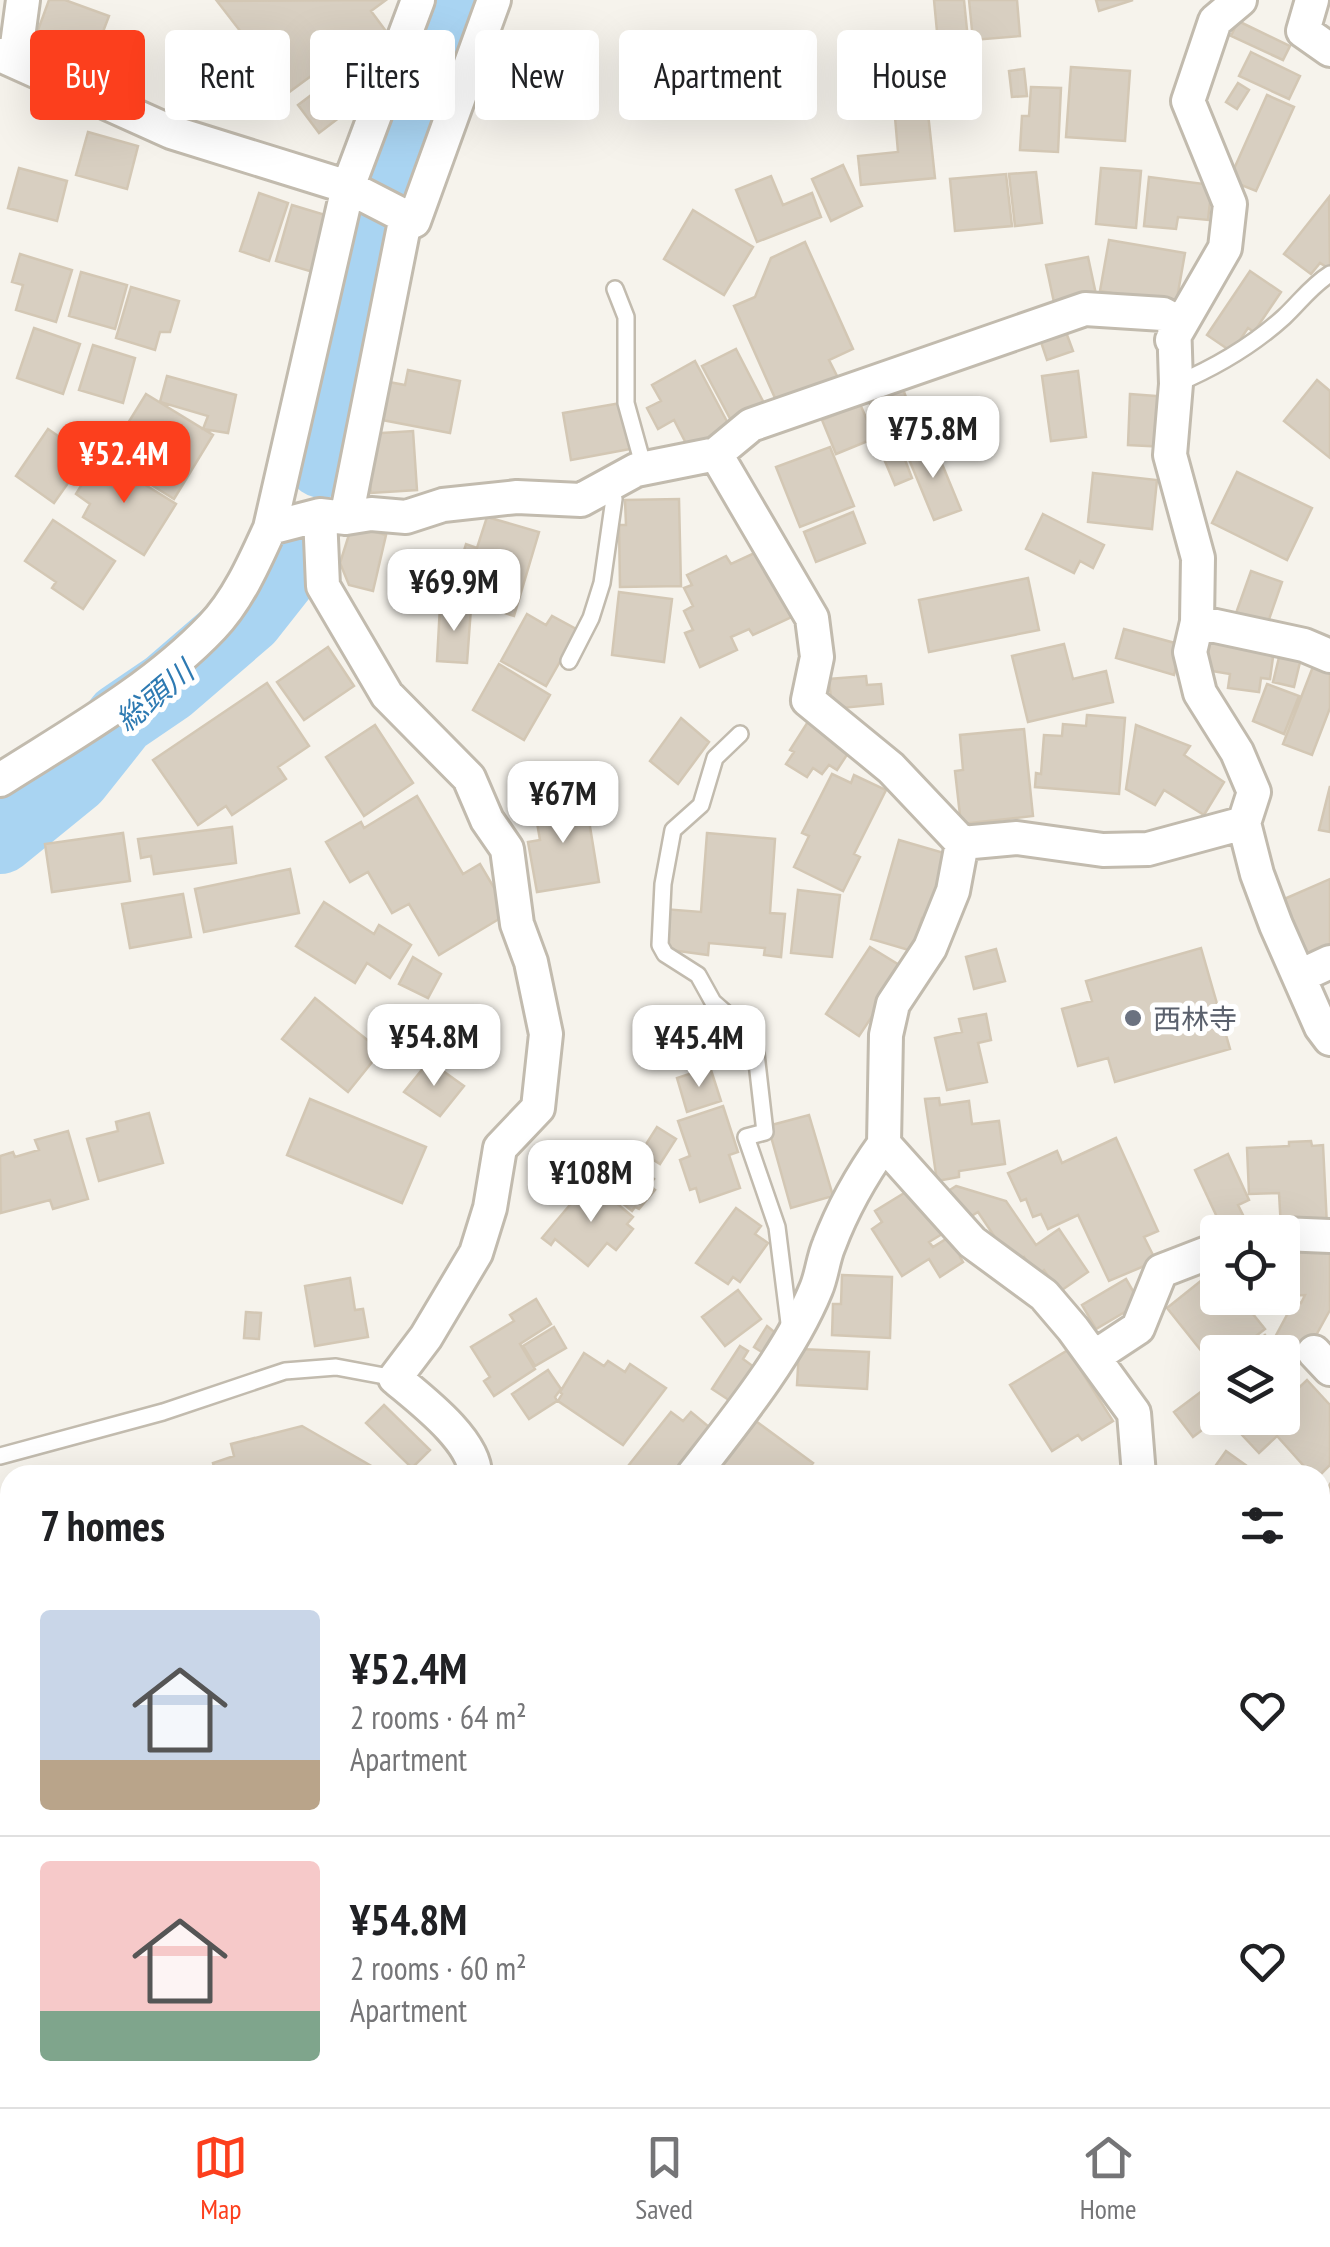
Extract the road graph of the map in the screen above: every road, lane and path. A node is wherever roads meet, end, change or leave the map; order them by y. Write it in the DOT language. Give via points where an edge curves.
graph roads {
  1 [pos="23,0"];
  2 [pos="418,0"];
  3 [pos="494,0"];
  4 [pos="1240,0"];
  5 [pos="1312,0"];
  6 [pos="1330,50"];
  7 [pos="8,58"];
  8 [pos="348,188"];
  9 [pos="414,221"];
  10 [pos="1330,274"];
  11 [pos="615,288"];
  12 [pos="1172,340"];
  13 [pos="1176,384"];
  14 [pos="716,454"];
  15 [pos="644,468"];
  16 [pos="609,487"];
  17 [pos="333,516"];
  18 [pos="270,528"];
  19 [pos="1197,622"];
  20 [pos="1330,656"];
  21 [pos="568,662"];
  22 [pos="740,734"];
  23 [pos="0,780"];
  24 [pos="1244,822"];
  25 [pos="962,843"];
  26 [pos="1315,969"];
  27 [pos="1330,1040"];
  28 [pos="884,1144"];
  29 [pos="1300,1235"];
  30 [pos="1330,1236"];
  31 [pos="1200,1256"];
  32 [pos="791,1335"];
  33 [pos="1094,1357"];
  34 [pos="395,1378"];
  35 [pos="0,1456"];
  36 [pos="475,1465"];
  37 [pos="700,1465"];
  38 [pos="1138,1465"];
  1 -- 7 [label="street"];
  2 -- 8 [label="street"];
  3 -- 9 [label="street"];
  4 -- 12 [label="street" via="1215,21 1188,102 1230,204 1225,248"];
  5 -- 6 [label="street" via="1303,31"];
  7 -- 8 [label="street" via="171,132"];
  8 -- 9 [label="street"];
  8 -- 18 [label="street"];
  9 -- 17 [label="street" via="404,226"];
  10 -- 13 [label="lane" via="1256,340"];
  11 -- 15 [label="lane" via="626,316 626,403"];
  12 -- 13 [label="street"];
  12 -- 14 [label="street" via="1174,320 1163,314 1085,308 751,425"];
  13 -- 19 [label="street" via="1170,455 1198,558"];
  14 -- 15 [label="street"];
  14 -- 25 [label="street" via="812,618 817,657 808,700 892,768"];
  15 -- 16 [label="street"];
  16 -- 17 [label="street" via="581,500 517,497 406,516"];
  16 -- 21 [label="lane" via="614,499 602,583"];
  17 -- 18 [label="street"];
  17 -- 34 [label="street" via="324,586 387,695 469,778 507,850 517,924 546,1034 538,1108 500,1148 476,1253"];
  18 -- 23 [label="street" via="214,625 162,671"];
  19 -- 20 [label="street" via="1304,644"];
  19 -- 24 [label="street" via="1190,652 1200,693 1254,792"];
  22 -- 32 [label="lane" via="715,758 701,805 674,830 660,945 698,975 713,1002 755,1044 765,1132 746,1137 776,1227"];
  24 -- 25 [label="street" via="1148,849 1017,838"];
  24 -- 26 [label="street" via="1276,926"];
  25 -- 28 [label="street" via="953,890 930,948 893,1004"];
  26 -- 27 [label="street" via="1321,1026"];
  28 -- 32 [label="street" via="853,1188 816,1289"];
  28 -- 33 [label="street" via="972,1242 1044,1296"];
  29 -- 30 [label="street"];
  31 -- 33 [label="street" via="1161,1271 1138,1328"];
  32 -- 37 [label="street"];
  33 -- 38 [label="street" via="1134,1413"];
  34 -- 35 [label="lane" via="336,1367 286,1371"];
  34 -- 36 [label="street" via="466,1446"];
}
